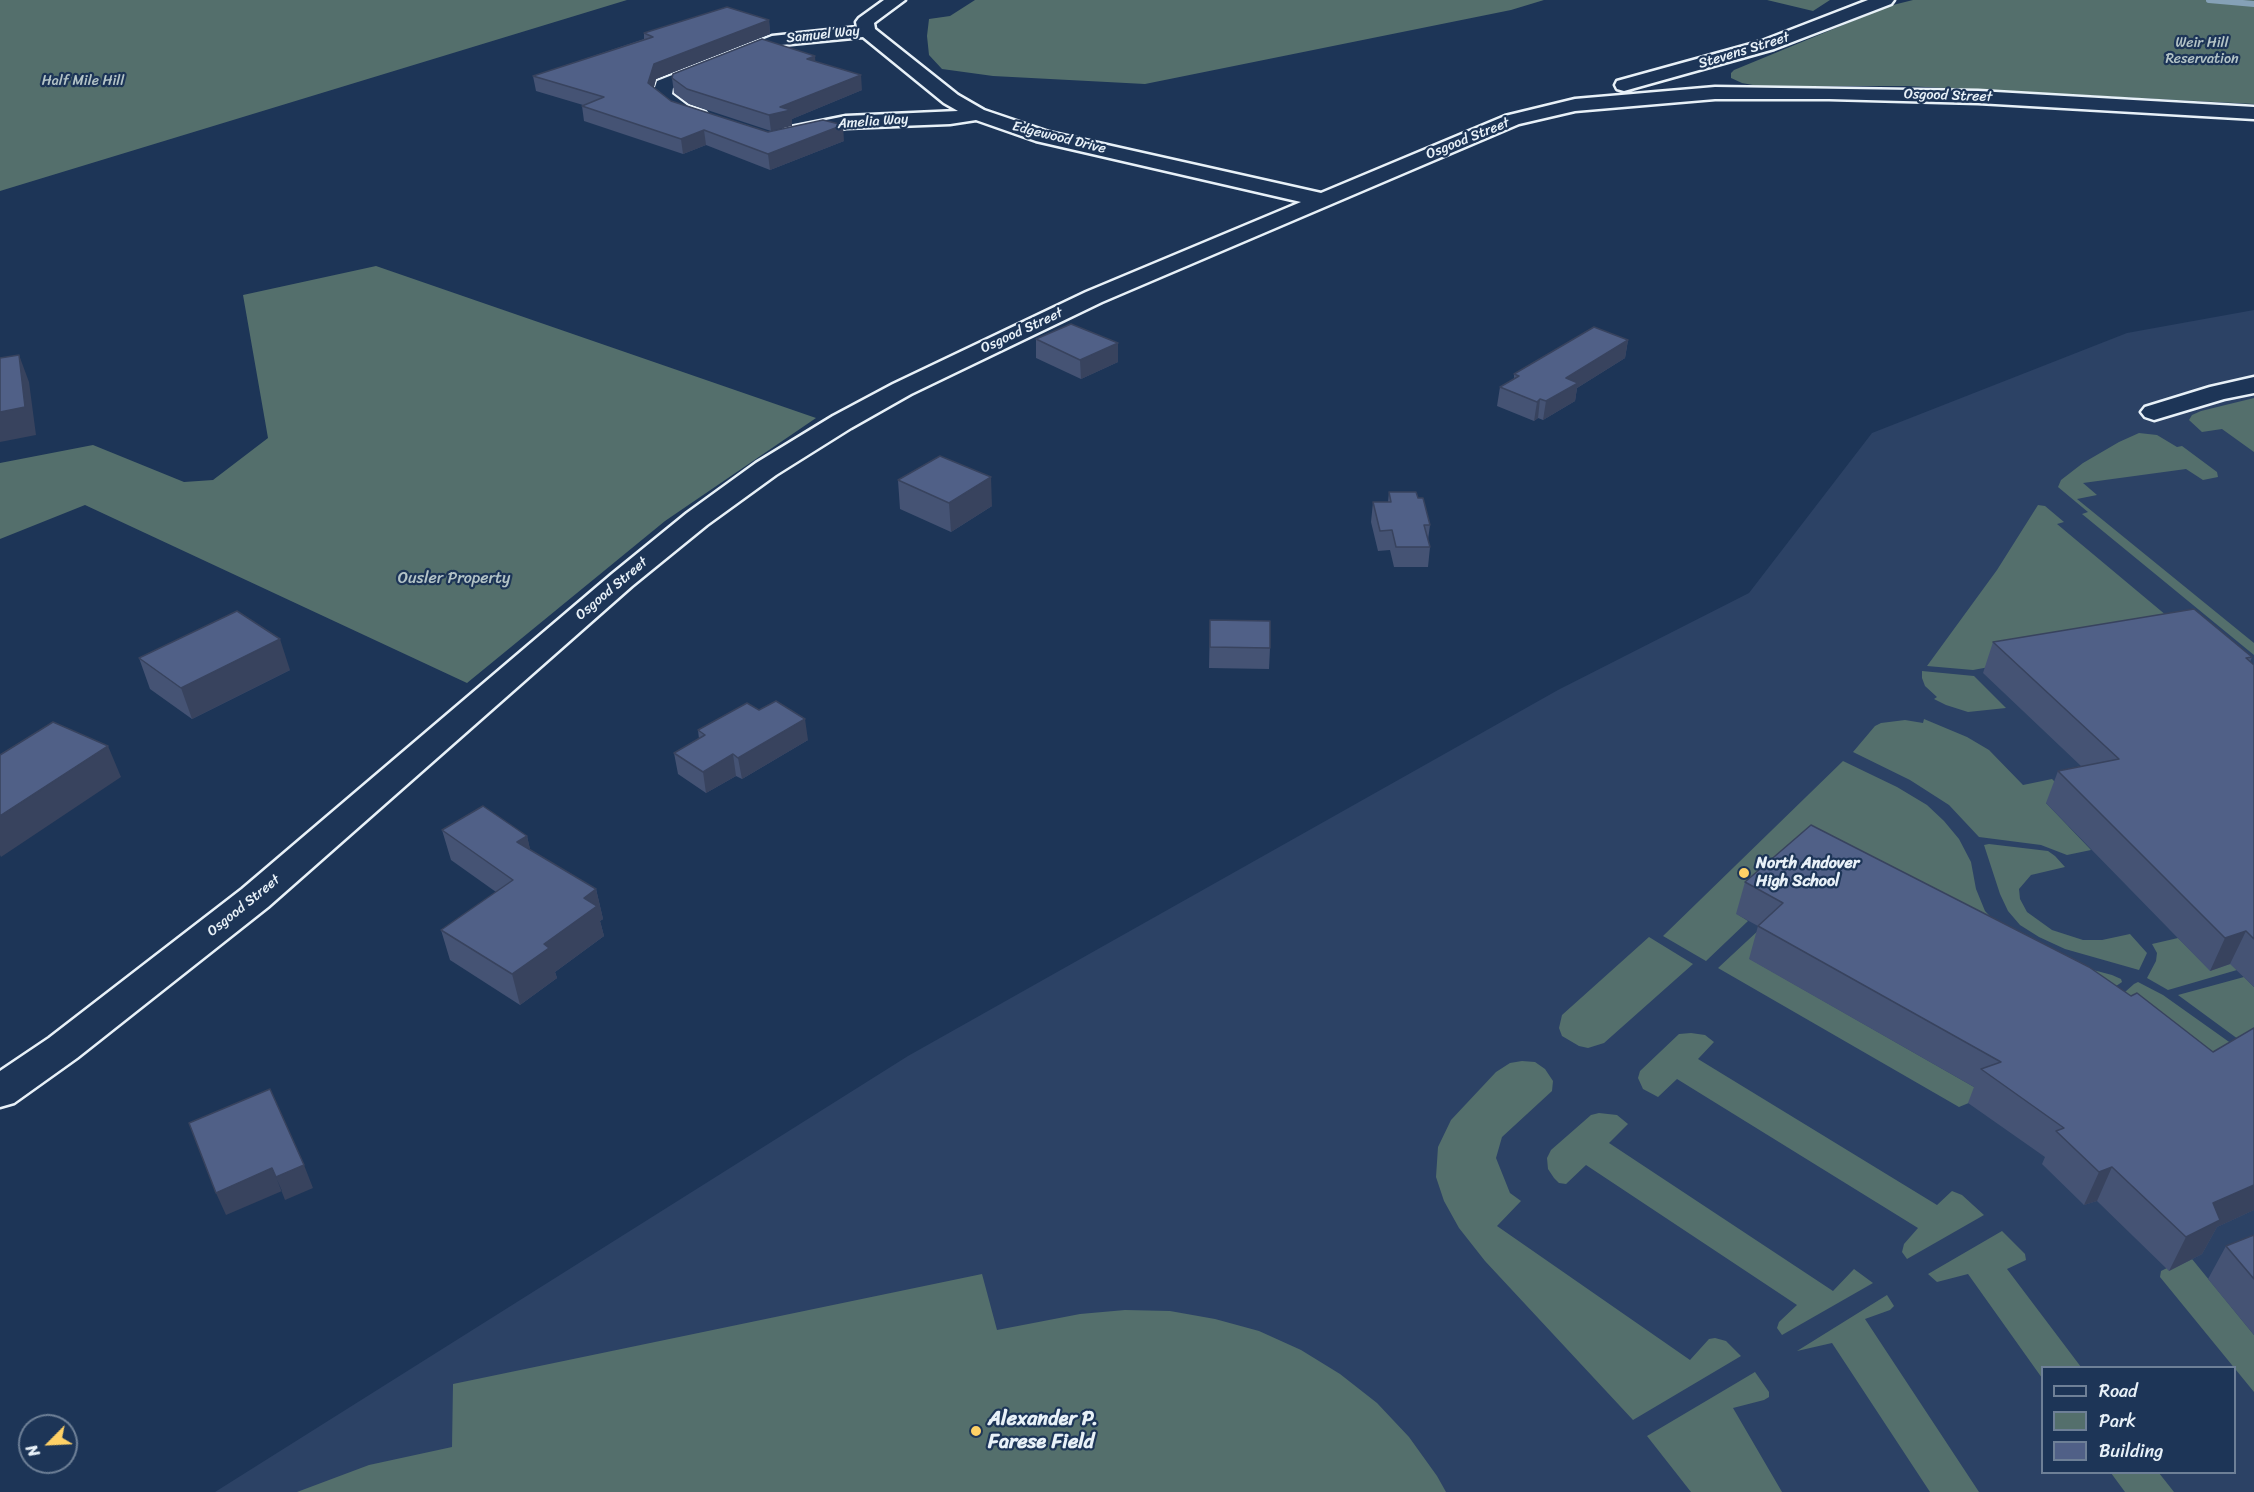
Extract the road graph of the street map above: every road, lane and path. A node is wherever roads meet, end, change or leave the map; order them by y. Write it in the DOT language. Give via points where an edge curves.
graph roads {
  1 [pos="896,0"];
  2 [pos="1885,0"];
  3 [pos="867,31"];
  4 [pos="1619,100"];
  5 [pos="2254,112"];
  6 [pos="978,114"];
  7 [pos="712,120"];
  8 [pos="770,139"];
  9 [pos="1322,200"];
  10 [pos="2254,385"];
  11 [pos="2154,412"];
  12 [pos="0,1092"];
  1 -- 3 [label="street" via="865,22"];
  2 -- 4 [label="street, Stevens Street" via="1768,45 1620,87 1612,93"];
  3 -- 6 [label="street, Edgewood Drive" via="951,99"];
  3 -- 7 [label="street, Samuel Way" via="778,40 664,85 662,96 681,110"];
  4 -- 5 [label="street, Osgood Street" via="1715,93 1882,93"];
  4 -- 9 [label="street, Osgood Street" via="1575,105 1512,120"];
  6 -- 8 [label="street, Amelia Way" via="846,122"];
  6 -- 9 [label="street, Edgewood Drive" via="1043,136"];
  9 -- 12 [label="street, Osgood Street" via="1094,297 966,357 842,422 766,469 622,580 255,898 63,1048"];
  10 -- 11 [label="street"];
}
